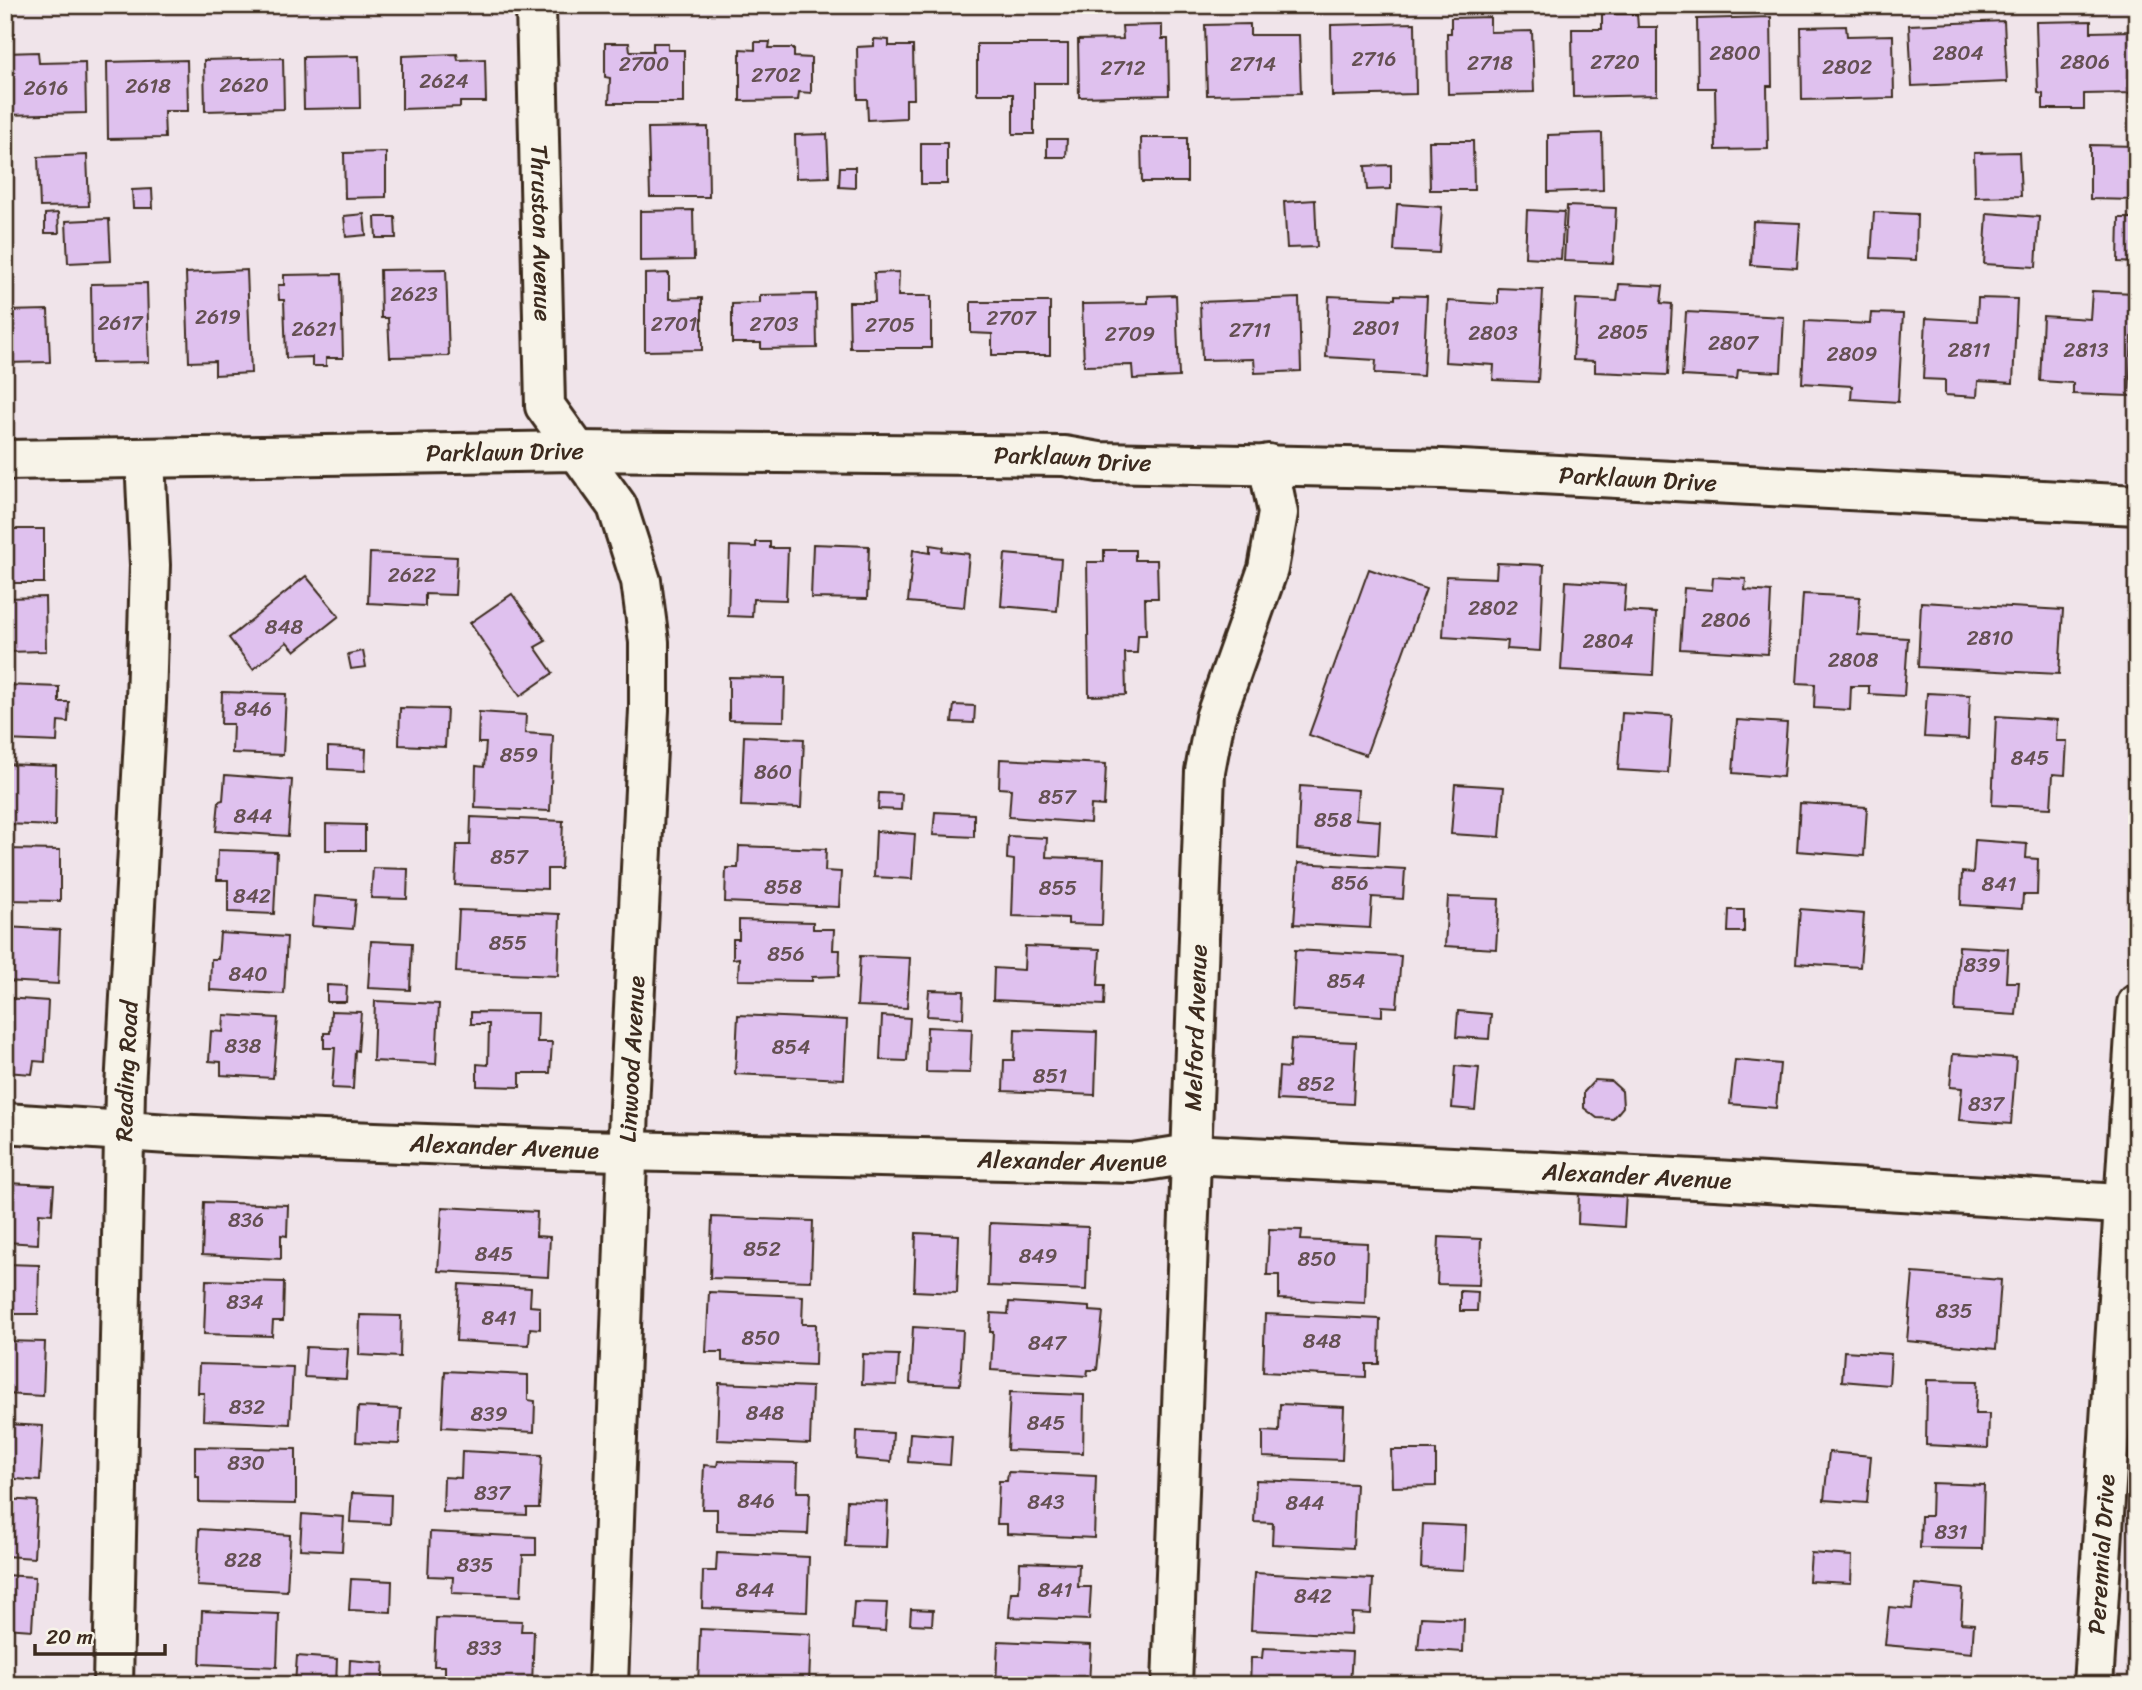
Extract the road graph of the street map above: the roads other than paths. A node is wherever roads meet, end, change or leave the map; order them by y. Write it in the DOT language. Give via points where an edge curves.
graph roads {
  1 [pos="536,5"];
  2 [pos="575,450"];
  3 [pos="145,458"];
  4 [pos="5,460"];
  5 [pos="1268,464"];
  6 [pos="2137,505"];
  7 [pos="2137,1004"];
  8 [pos="5,1123"];
  9 [pos="124,1130"];
  10 [pos="627,1152"];
  11 [pos="1190,1154"];
  12 [pos="2131,1205"];
  13 [pos="113,1685"];
  14 [pos="608,1685"];
  15 [pos="1171,1685"];
  16 [pos="2093,1685"];
  1 -- 2 [label="street, Thruston Avenue" via="545,406"];
  2 -- 3 [label="street, Parklawn Drive"];
  2 -- 5 [label="street, Parklawn Drive" via="1064,456 1099,461"];
  2 -- 10 [label="street, Linwood Avenue" via="617,506 641,581 649,642"];
  3 -- 4 [label="street, Parklawn Drive"];
  3 -- 9 [label="street, Reading Road" via="150,565 146,702"];
  5 -- 6 [label="street, Parklawn Drive"];
  5 -- 11 [label="street, Melford Avenue" via="1278,513 1268,569 1216,718 1205,771"];
  7 -- 12 [label="street, Perennial Drive"];
  8 -- 9 [label="street, Alexander Avenue"];
  9 -- 10 [label="street, Alexander Avenue"];
  9 -- 13 [label="street, Reading Road"];
  10 -- 11 [label="street, Alexander Avenue" via="1133,1163"];
  10 -- 14 [label="street, Linwood Avenue"];
  11 -- 12 [label="street, Alexander Avenue"];
  11 -- 15 [label="street, Melford Avenue"];
  12 -- 16 [label="street, Perennial Drive"];
}
